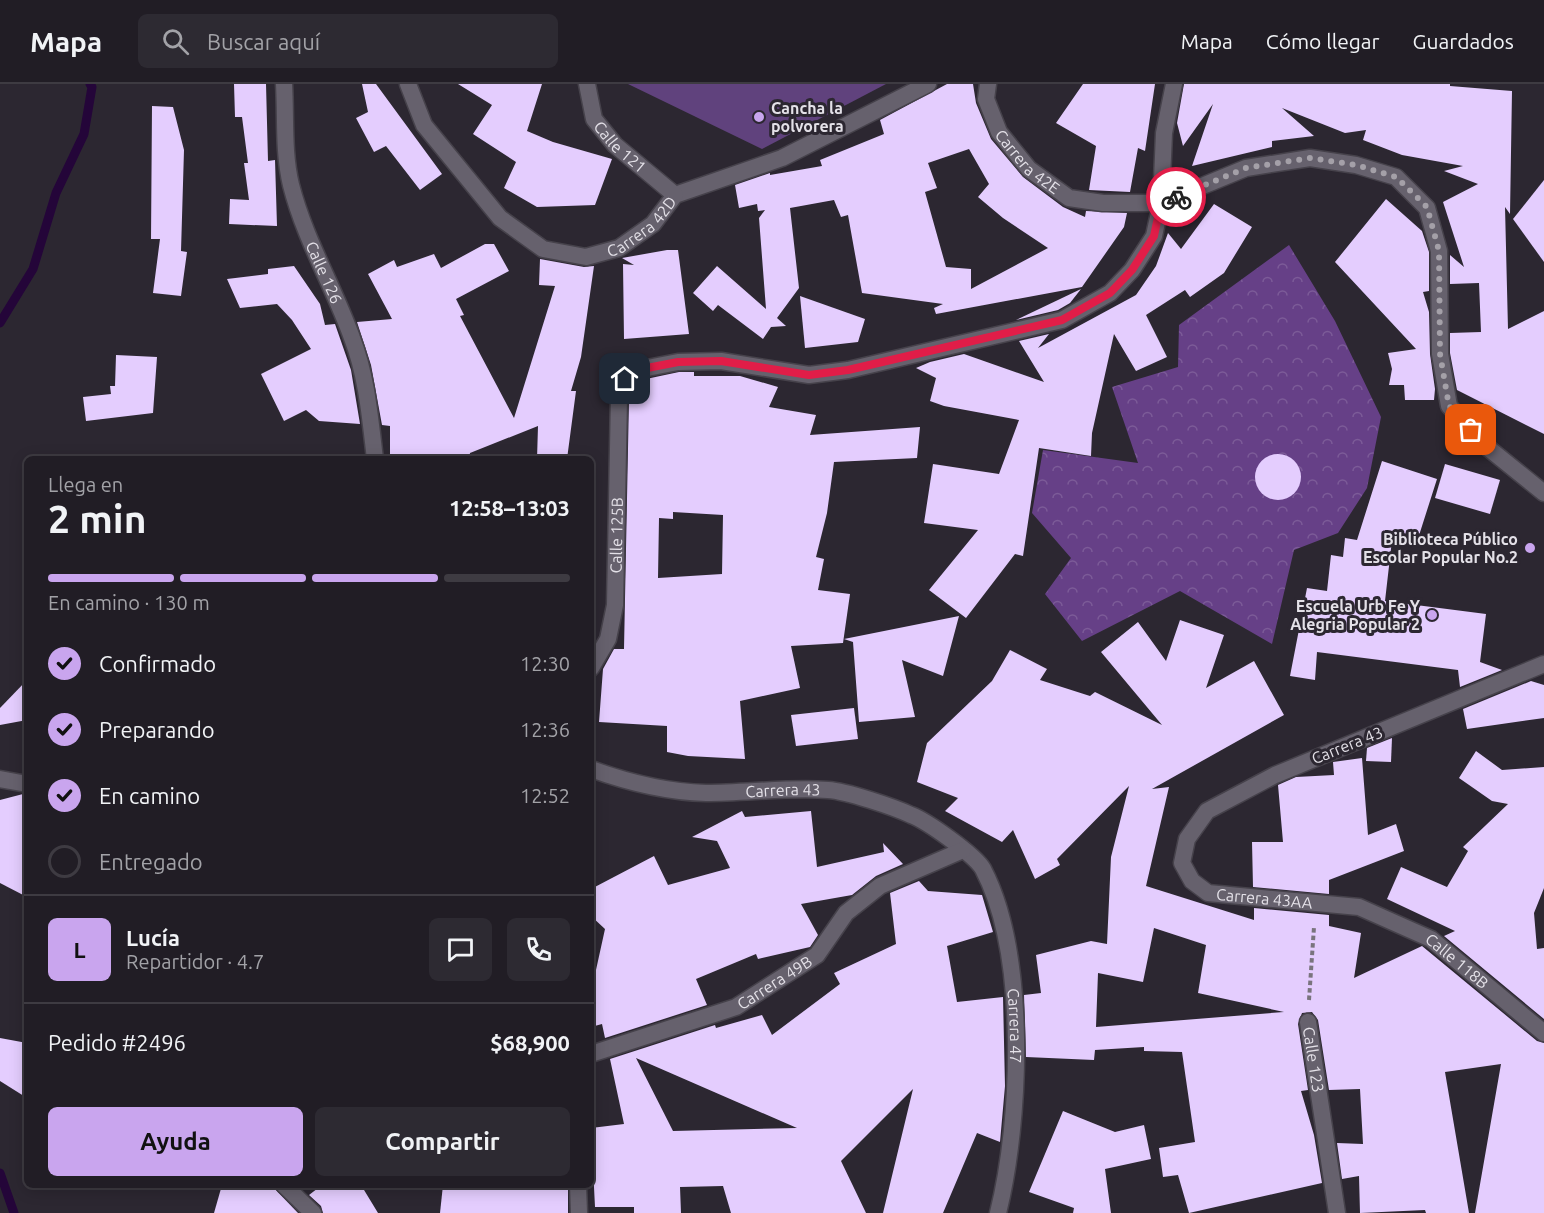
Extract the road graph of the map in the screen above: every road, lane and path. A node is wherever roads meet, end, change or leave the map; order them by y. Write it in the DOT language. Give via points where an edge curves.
graph roads {
  1 [pos="284,84"];
  2 [pos="408,84"];
  3 [pos="587,84"];
  4 [pos="928,84"];
  5 [pos="1174,84"];
  6 [pos="987,92"];
  7 [pos="675,195"];
  8 [pos="1161,203"];
  9 [pos="375,456"];
  10 [pos="1544,493"];
  11 [pos="594,663"];
  12 [pos="1544,664"];
  13 [pos="594,770"];
  14 [pos="0,778"];
  15 [pos="24,783"];
  16 [pos="963,850"];
  17 [pos="1182,862"];
  18 [pos="1316,903"];
  19 [pos="1359,907"];
  20 [pos="1308,1022"];
  21 [pos="1544,1033"];
  22 [pos="594,1056"];
  23 [pos="287,1188"];
  24 [pos="578,1188"];
  25 [pos="313,1213"];
  26 [pos="579,1213"];
  27 [pos="998,1213"];
  28 [pos="1337,1213"];
  1 -- 9 [label="street, Calle 126" via="290,181 312,251 353,339 369,399"];
  2 -- 7 [label="street, Carrera 42D" via="424,125 461,173 500,218 543,249 586,257 619,248 652,224"];
  3 -- 7 [label="street, Calle 121" via="594,120 615,145"];
  4 -- 7 [label="street, Carrera 42D" via="782,158"];
  5 -- 8 [label="street" via="1164,133"];
  6 -- 8 [label="street, Carrera 42E" via="999,132 1029,169 1069,198 1103,203"];
  8 -- 10 [label="street, Carrera 42E" via="1246,168 1310,158 1356,165 1396,177 1427,207 1439,251 1440,354 1449,406 1482,443"];
  8 -- 11 [label="street, Calle 125B" via="1154,236 1132,270 1110,293 1062,320 848,370 809,375 721,361 678,362 642,369 625,379 619,397 615,605 609,639"];
  12 -- 17 [label="street, Carrera 43" via="1275,775 1207,812 1186,838"];
  13 -- 16 [label="street, Carrera 43" via="629,783 704,793 830,790 912,815"];
  14 -- 15 [label="street"];
  16 -- 22 [label="street, Carrera 49B" via="880,886 846,913 817,955 736,1007"];
  16 -- 27 [label="street, Carrera 47" via="982,868 1000,918 1011,969 1015,1109"];
  17 -- 18 [label="street, Carrera 43AA" via="1192,881 1208,893"];
  18 -- 19 [label="street, Carrera 43AA"];
  18 -- 20 [label="path, Calle 123"];
  19 -- 21 [label="street, Calle 118B" via="1431,939"];
  20 -- 28 [label="street, Calle 123"];
  23 -- 25 [label="street"];
  24 -- 26 [label="street"];
}
